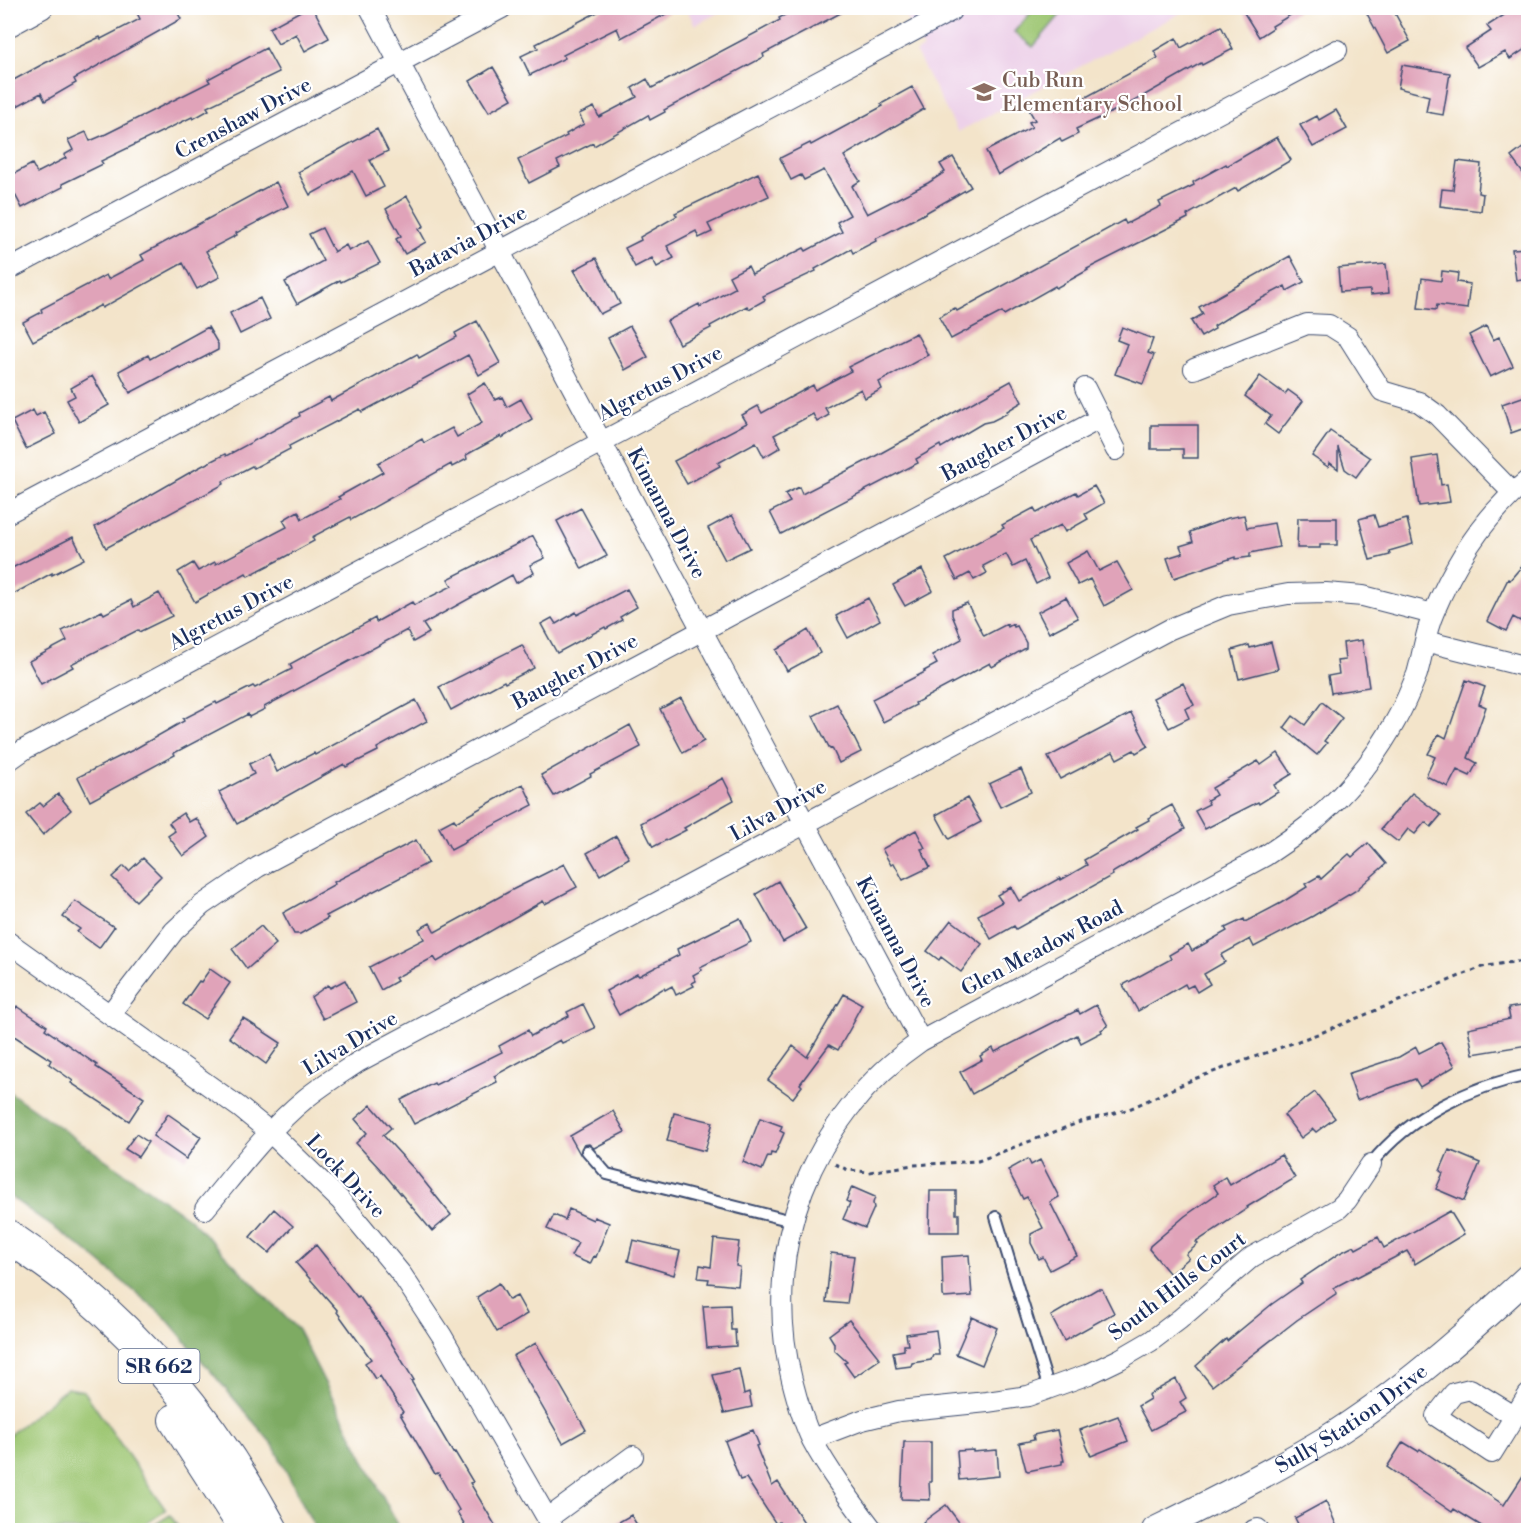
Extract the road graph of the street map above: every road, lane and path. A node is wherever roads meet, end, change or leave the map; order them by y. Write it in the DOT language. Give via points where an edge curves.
graph roads {
  1 [pos="43,8"];
  2 [pos="370,8"];
  3 [pos="501,8"];
  4 [pos="951,11"];
  5 [pos="8,27"];
  6 [pos="1337,50"];
  7 [pos="399,62"];
  8 [pos="500,251"];
  9 [pos="8,270"];
  10 [pos="1194,369"];
  11 [pos="1085,388"];
  12 [pos="1101,418"];
  13 [pos="601,441"];
  14 [pos="1116,450"];
  15 [pos="1521,486"];
  16 [pos="8,513"];
  17 [pos="1433,614"];
  18 [pos="702,630"];
  19 [pos="1425,641"];
  20 [pos="1528,667"];
  21 [pos="8,761"];
  22 [pos="805,822"];
  23 [pos="8,942"];
  24 [pos="1528,961"];
  25 [pos="110,1014"];
  26 [pos="921,1041"];
  27 [pos="1528,1075"];
  28 [pos="270,1132"];
  29 [pos="587,1150"];
  30 [pos="818,1156"];
  31 [pos="1371,1164"];
  32 [pos="205,1209"];
  33 [pos="996,1217"];
  34 [pos="792,1221"];
  35 [pos="8,1236"];
  36 [pos="8,1262"];
  37 [pos="1528,1277"];
  38 [pos="1049,1389"];
  39 [pos="1528,1395"];
  40 [pos="1514,1416"];
  41 [pos="812,1439"];
  42 [pos="633,1456"];
  43 [pos="551,1525"];
  44 [pos="246,1530"];
  45 [pos="272,1530"];
  46 [pos="873,1530"];
  47 [pos="1155,1530"];
  48 [pos="1254,1530"];
  49 [pos="1259,1530"];
  1 -- 5 [label="street"];
  2 -- 7 [label="street, Kimanna Drive"];
  3 -- 7 [label="street, Crenshaw Drive"];
  4 -- 8 [label="street, Batavia Drive"];
  6 -- 13 [label="street, Algretus Drive"];
  7 -- 8 [label="street, Kimanna Drive"];
  7 -- 9 [label="street, Crenshaw Drive"];
  8 -- 13 [label="street, Kimanna Drive"];
  8 -- 16 [label="street, Batavia Drive"];
  10 -- 15 [label="street" via="1308,324 1329,325 1348,337 1382,392 1419,402"];
  11 -- 12 [label="street, Baugher Drive"];
  12 -- 14 [label="street, Baugher Drive"];
  12 -- 18 [label="street, Baugher Drive"];
  13 -- 18 [label="street, Kimanna Drive"];
  13 -- 21 [label="street, Algretus Drive"];
  15 -- 17 [label="street, Glen Meadow Road" via="1486,522 1460,560"];
  17 -- 19 [label="street, Glen Meadow Road"];
  17 -- 22 [label="street, Lilva Drive" via="1363,596 1326,593 1288,594 1228,605 1170,629"];
  18 -- 22 [label="street, Kimanna Drive"];
  18 -- 25 [label="street, Baugher Drive" via="258,867 202,905 174,932"];
  19 -- 20 [label="street"];
  19 -- 26 [label="street, Glen Meadow Road" via="1396,720 1366,767 1308,825 1265,856"];
  22 -- 26 [label="street, Kimanna Drive"];
  22 -- 28 [label="street, Lilva Drive" via="358,1062 303,1101"];
  23 -- 25 [label="street, Lock Drive"];
  24 -- 30 [label="path" via="1482,967 1194,1079 1127,1110 1083,1121 978,1161 869,1172 849,1170"];
  25 -- 28 [label="street, Lock Drive"];
  26 -- 30 [label="street, Glen Meadow Road" via="876,1078 841,1119"];
  27 -- 31 [label="lane" via="1504,1080 1444,1104 1408,1128"];
  28 -- 32 [label="street, Lilva Drive"];
  28 -- 43 [label="street, Lock Drive" via="340,1200 402,1275"];
  29 -- 34 [label="lane" via="607,1174"];
  30 -- 34 [label="street, Glen Meadow Road"];
  31 -- 38 [label="street, South Hills Court" via="1339,1208 1252,1257 1151,1341 1089,1374"];
  33 -- 38 [label="lane"];
  34 -- 41 [label="street, Glen Meadow Road" via="783,1274 783,1334 797,1402"];
  35 -- 45 [label="main road, SR 662" via="73,1283 128,1333 181,1390"];
  36 -- 44 [label="main road, SR 662" via="87,1321 140,1376 187,1437"];
  37 -- 47 [label="street, Sully Station Drive" via="1463,1337 1325,1439"];
  38 -- 41 [label="street, South Hills Court" via="1029,1396 898,1411"];
  39 -- 40 [label="street"];
  41 -- 46 [label="street, Glen Meadow Road"];
  42 -- 43 [label="street"];
  48 -- 49 [label="street"];
}
